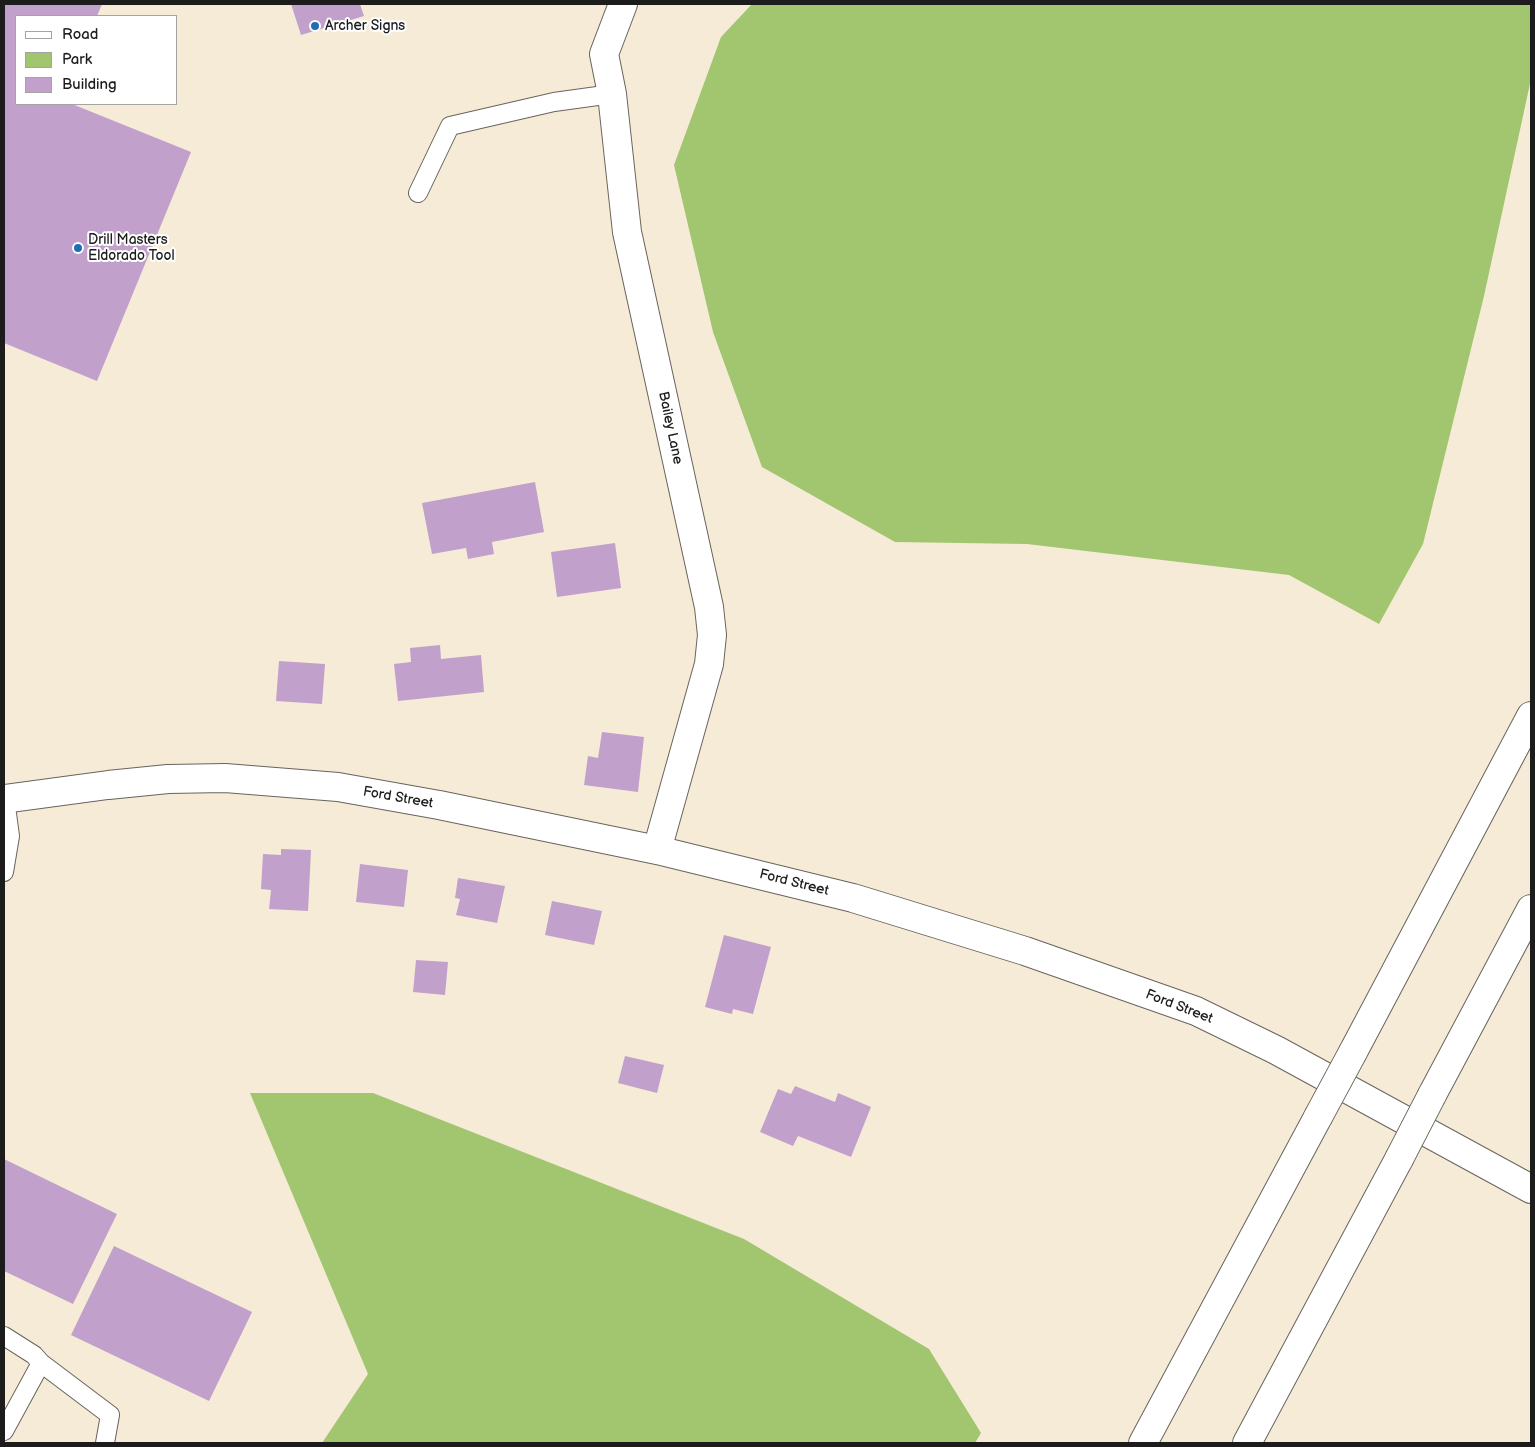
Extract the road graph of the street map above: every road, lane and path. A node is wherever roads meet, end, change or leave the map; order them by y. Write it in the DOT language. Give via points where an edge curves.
graph roads {
  1 [pos="623,4"];
  2 [pos="612,94"];
  3 [pos="418,193"];
  4 [pos="1531,716"];
  5 [pos="4,799"];
  6 [pos="657,850"];
  7 [pos="4,872"];
  8 [pos="1531,909"];
  9 [pos="1531,1189"];
  10 [pos="4,1336"];
  11 [pos="41,1363"];
  12 [pos="4,1431"];
  13 [pos="105,1443"];
  14 [pos="1143,1443"];
  15 [pos="1247,1443"];
  1 -- 2 [label="main road, Bailey Lane" via="604,54"];
  2 -- 3 [label="lane" via="554,102 450,126"];
  2 -- 6 [label="main road, Bailey Lane" via="628,232 709,607 712,635 709,664"];
  4 -- 14 [label="main road, bridge"];
  5 -- 6 [label="main road, Ford Street" via="168,779 282,781 338,787"];
  5 -- 7 [label="lane" via="10,836"];
  6 -- 9 [label="main road, Ford Street" via="853,898 1025,951 1196,1011 1276,1050"];
  8 -- 15 [label="main road, bridge"];
  10 -- 11 [label="lane"];
  11 -- 12 [label="lane"];
  11 -- 13 [label="lane" via="110,1415"];
}
